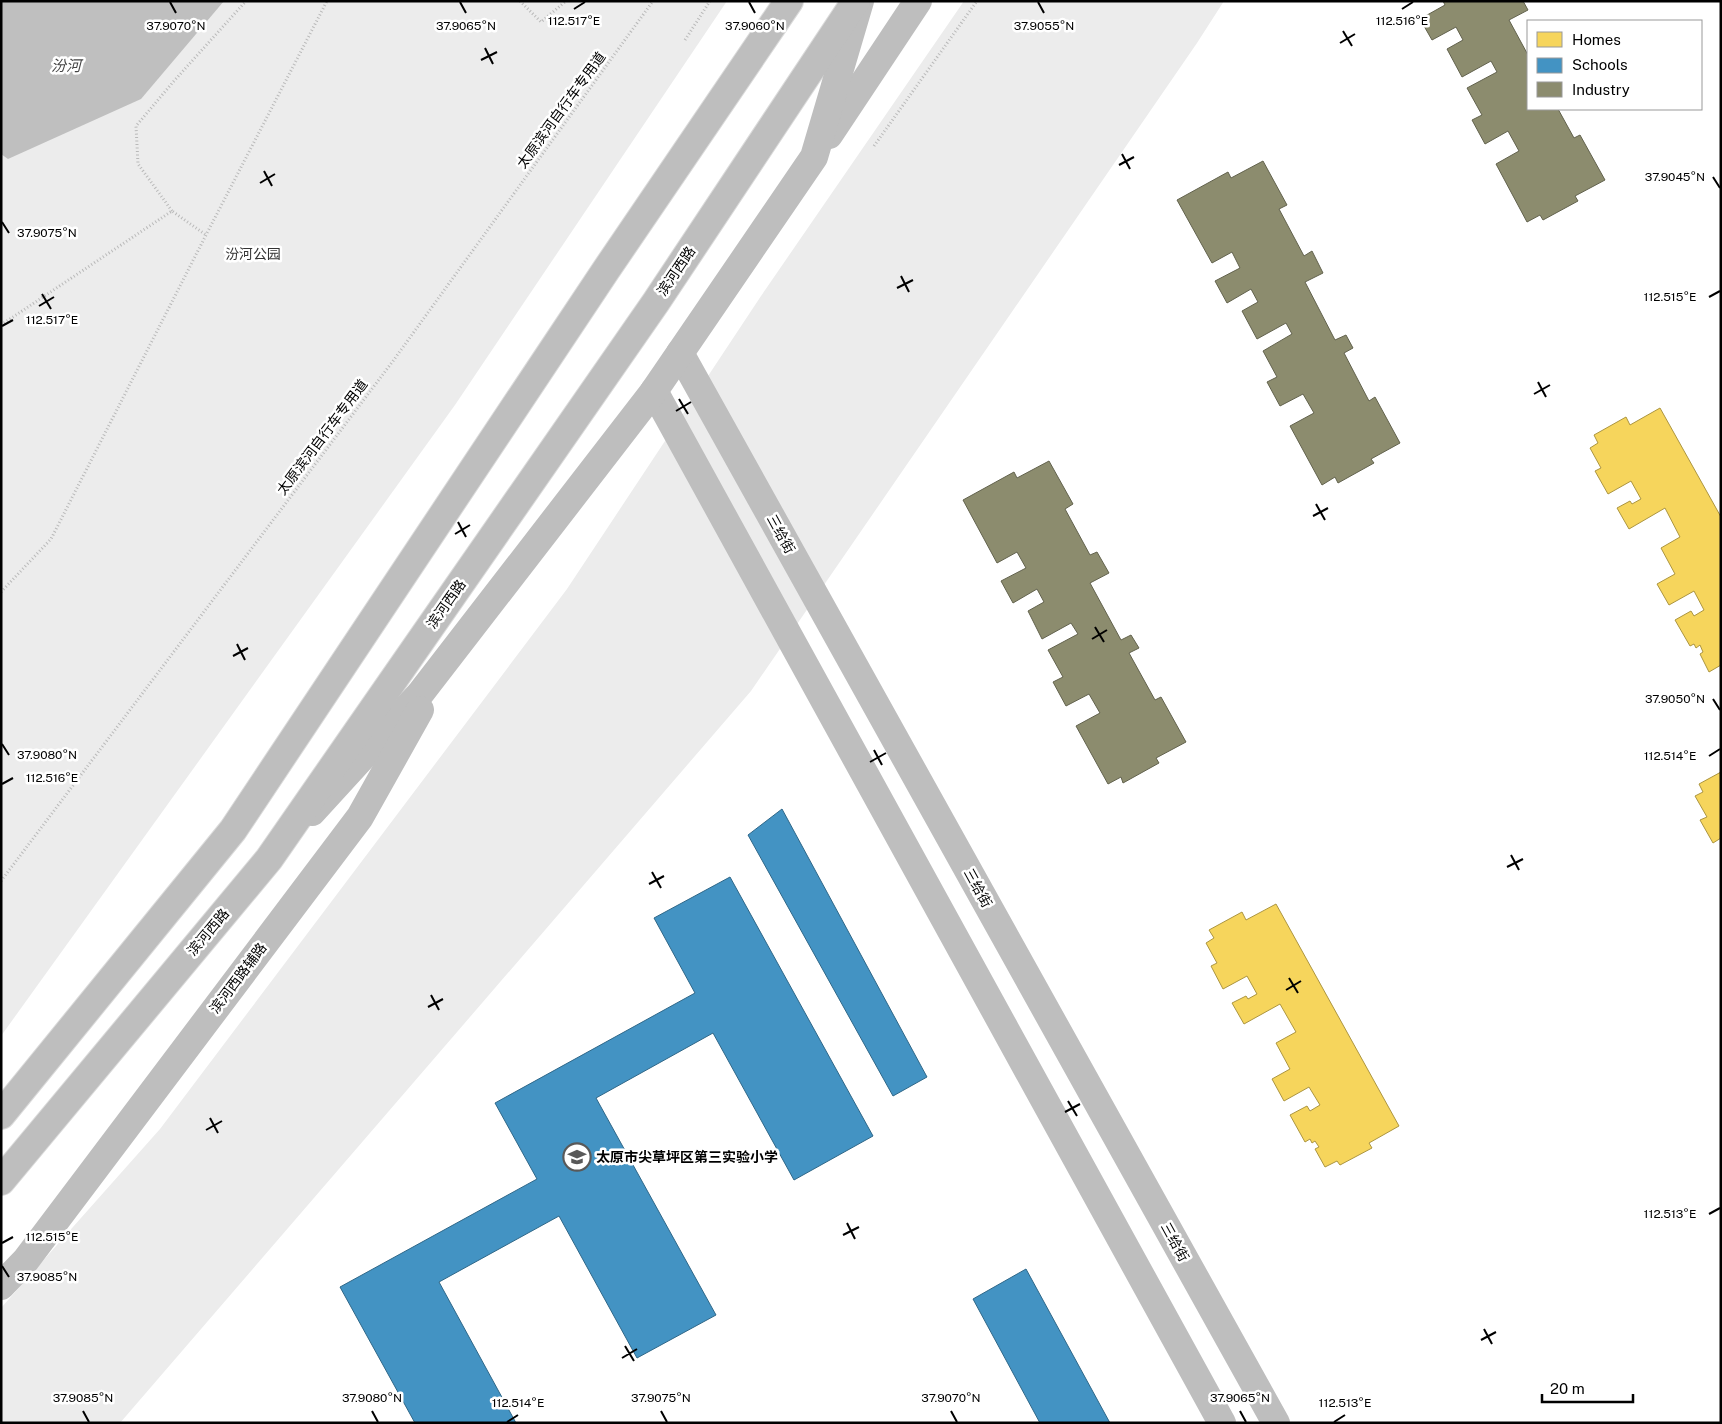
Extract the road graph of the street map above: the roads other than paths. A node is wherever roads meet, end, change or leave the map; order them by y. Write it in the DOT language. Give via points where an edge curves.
graph roads {
  1 [pos="789,1"];
  2 [pos="858,1"];
  3 [pos="918,1"];
  4 [pos="814,157"];
  5 [pos="680,353"];
  6 [pos="654,391"];
  7 [pos="452,654"];
  8 [pos="269,859"];
  9 [pos="1,1115"];
  10 [pos="1,1181"];
  11 [pos="1,1286"];
  12 [pos="1222,1423"];
  13 [pos="1276,1423"];
  1 -- 9 [label="main road" via="233,830"];
  2 -- 4 [label="main road"];
  2 -- 8 [label="main road, 滨河西路" via="656,302"];
  3 -- 4 [label="main road"];
  4 -- 5 [label="main road"];
  5 -- 6 [label="main road"];
  5 -- 13 [label="main road, 三给街"];
  6 -- 7 [label="main road"];
  6 -- 12 [label="main road"];
  7 -- 8 [label="main road" via="420,694"];
  7 -- 11 [label="main road, 滨河西路辅路" via="360,817 26,1260"];
  8 -- 10 [label="main road, 滨河西路"];
}
